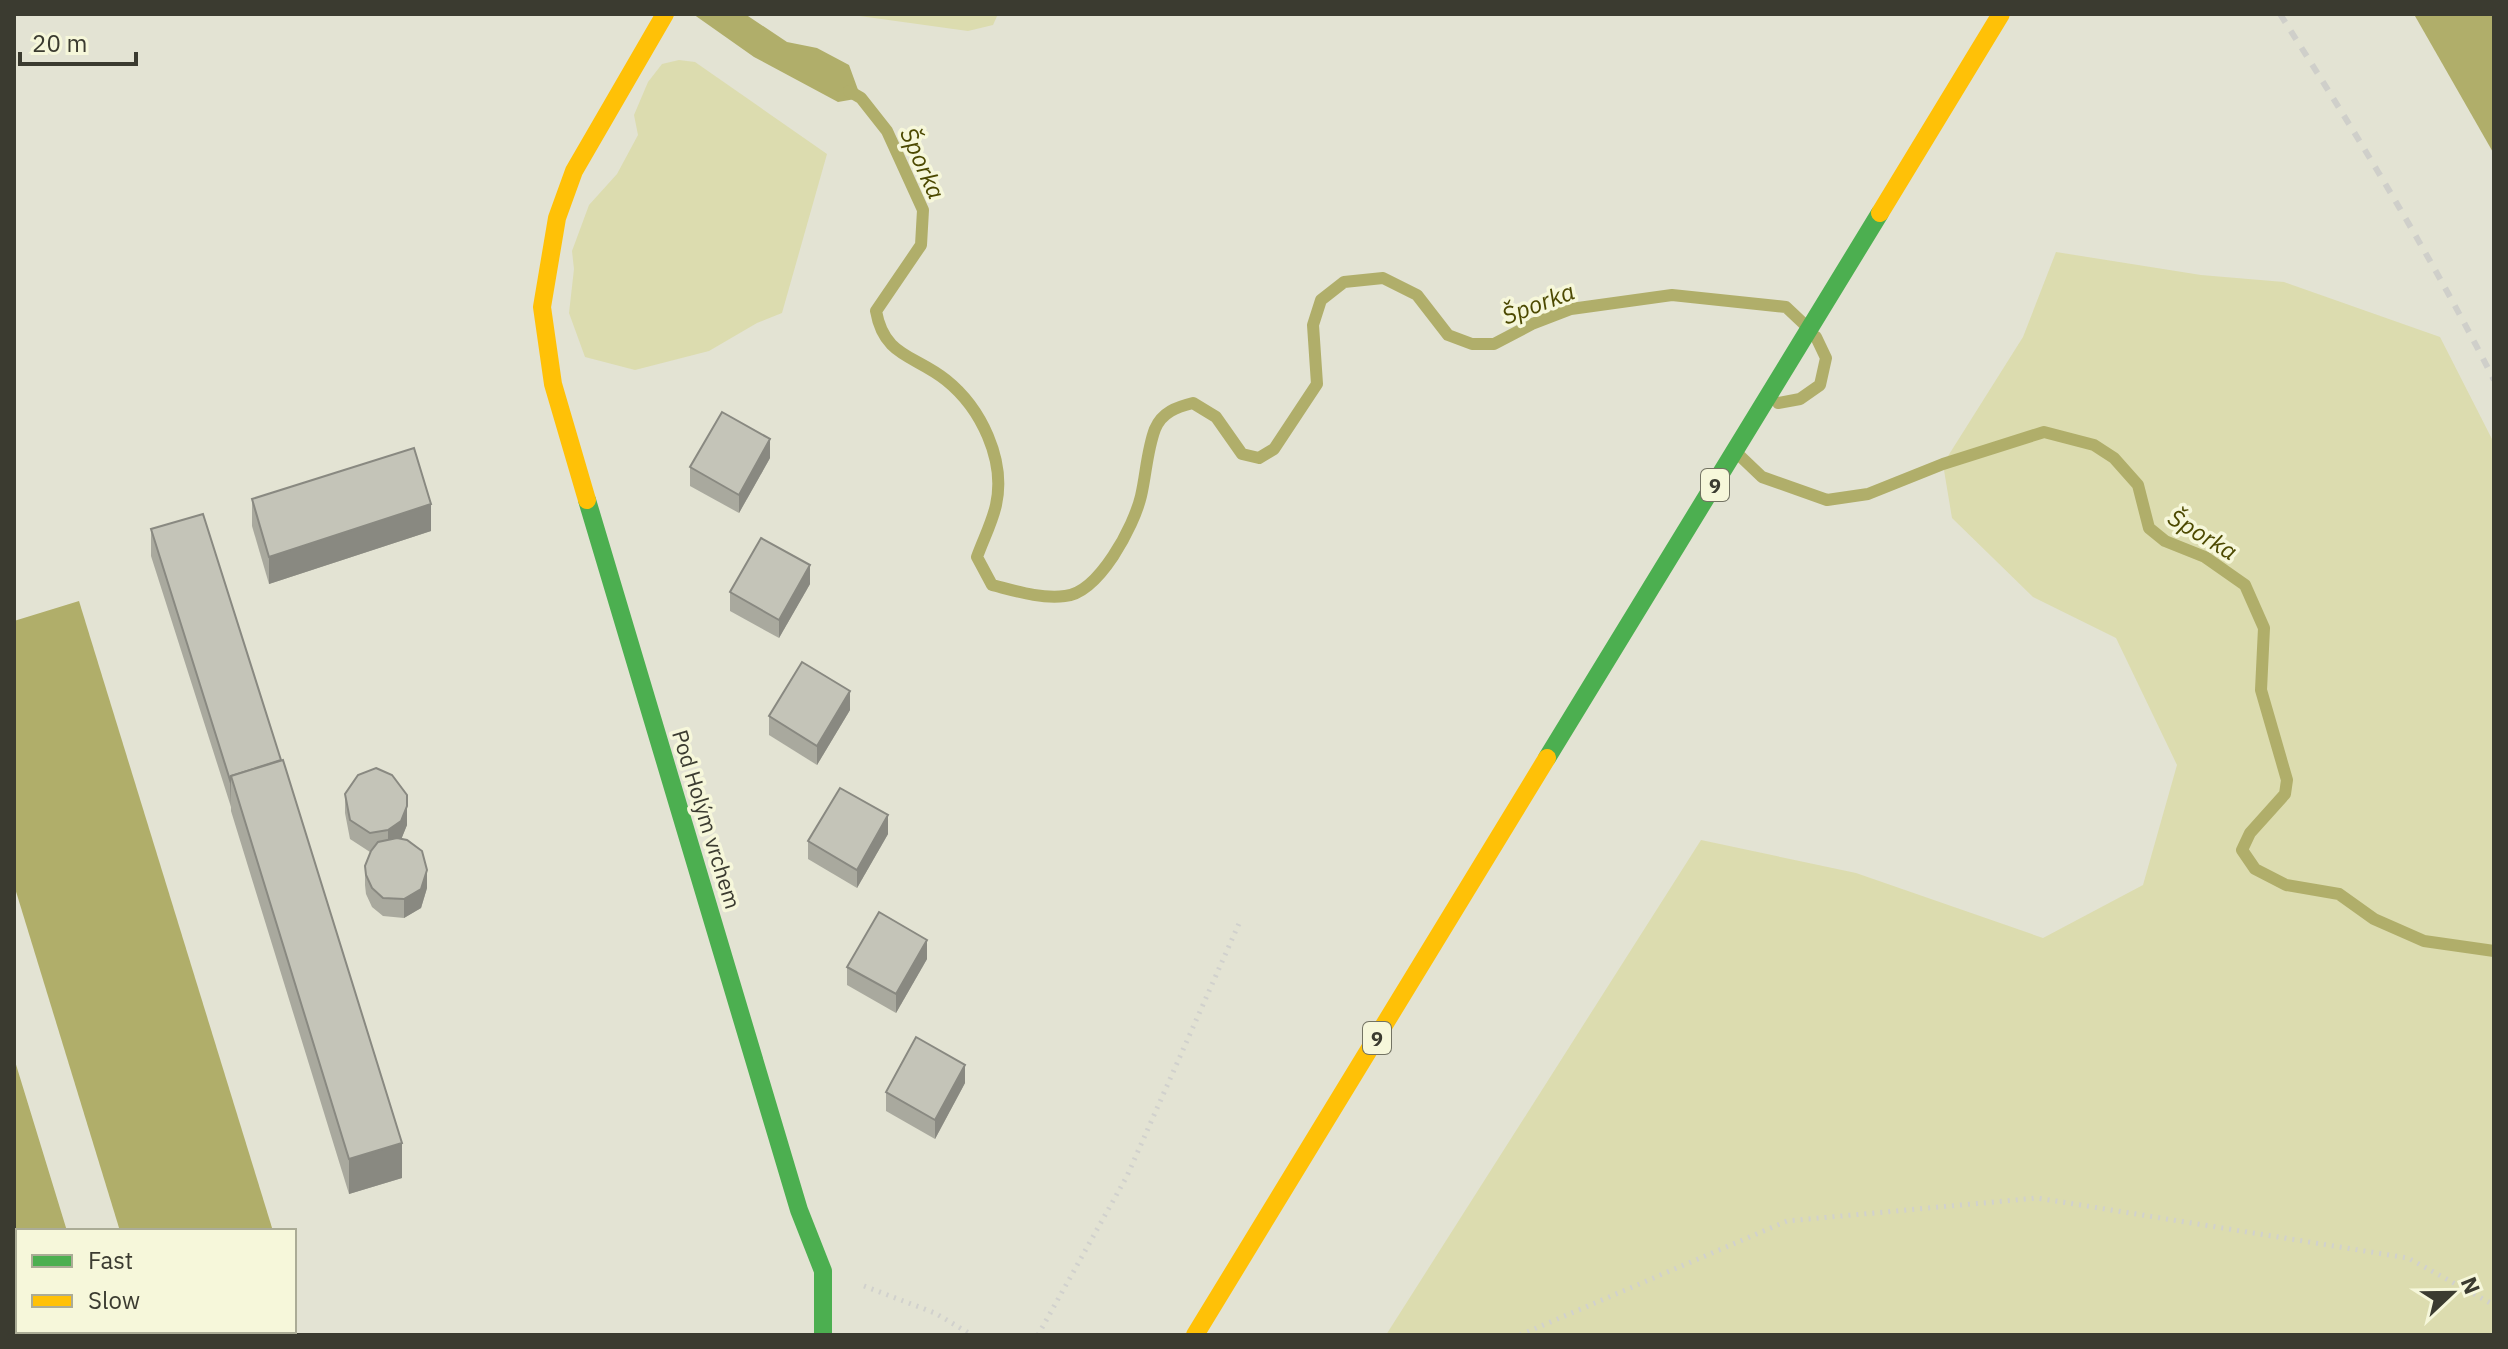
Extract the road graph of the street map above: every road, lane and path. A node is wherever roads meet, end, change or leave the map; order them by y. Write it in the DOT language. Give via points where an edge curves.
graph roads {
  1 [pos="665,14"];
  2 [pos="2001,14"];
  3 [pos="1241,919"];
  4 [pos="823,1271"];
  5 [pos="2494,1305"];
  6 [pos="823,1335"];
  7 [pos="972,1335"];
  8 [pos="1038,1335"];
  9 [pos="1195,1335"];
  10 [pos="1520,1335"];
  1 -- 4 [label="main road, Pod Holým vrchem" via="574,171 557,218 542,307 553,384 799,1210"];
  2 -- 9 [label="main road, 9"];
  3 -- 8 [label="path" via="1127,1176"];
  4 -- 6 [label="main road"];
  4 -- 7 [label="path" via="935,1313"];
  5 -- 10 [label="path" via="2408,1258 2037,1198 1787,1221"];
}
